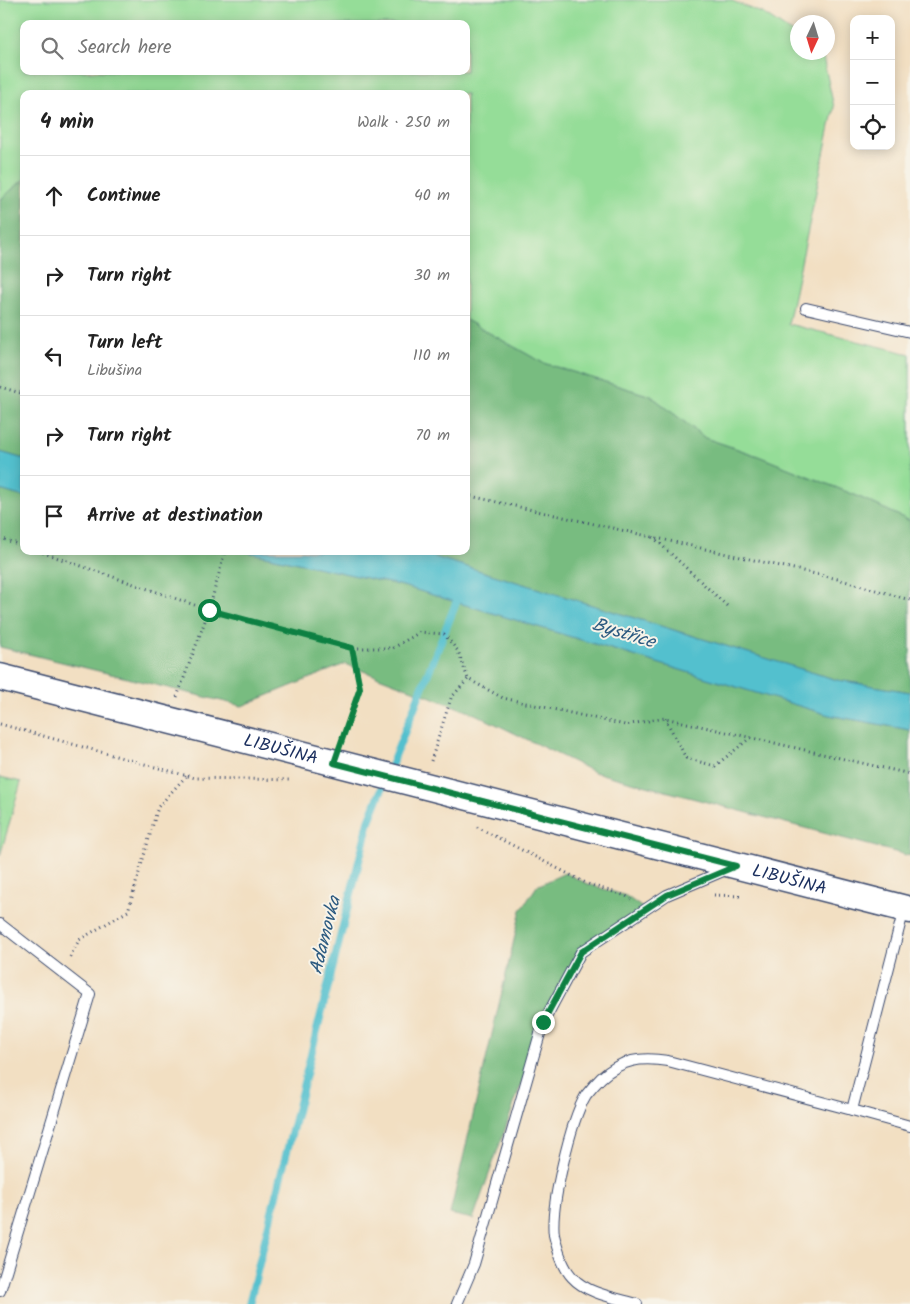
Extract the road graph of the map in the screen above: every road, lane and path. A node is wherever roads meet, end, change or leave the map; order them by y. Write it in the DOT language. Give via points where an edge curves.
graph roads {
  1 [pos="806,308"];
  2 [pos="910,332"];
  3 [pos="0,387"];
  4 [pos="20,393"];
  5 [pos="470,496"];
  6 [pos="652,536"];
  7 [pos="0,538"];
  8 [pos="20,545"];
  9 [pos="50,555"];
  10 [pos="224,555"];
  11 [pos="910,600"];
  12 [pos="727,606"];
  13 [pos="209,610"];
  14 [pos="352,648"];
  15 [pos="0,677"];
  16 [pos="468,679"];
  17 [pos="665,718"];
  18 [pos="168,721"];
  19 [pos="0,724"];
  20 [pos="750,738"];
  21 [pos="334,763"];
  22 [pos="910,774"];
  23 [pos="187,775"];
  24 [pos="295,780"];
  25 [pos="418,785"];
  26 [pos="471,824"];
  27 [pos="736,866"];
  28 [pos="644,909"];
  29 [pos="907,910"];
  30 [pos="0,924"];
  31 [pos="62,972"];
  32 [pos="852,1110"];
  33 [pos="910,1126"];
  34 [pos="0,1292"];
  35 [pos="457,1304"];
  36 [pos="638,1304"];
  1 -- 2 [label="lane"];
  3 -- 4 [label="path"];
  5 -- 6 [label="path"];
  6 -- 11 [label="path" via="838,579"];
  6 -- 12 [label="path"];
  7 -- 8 [label="path"];
  9 -- 13 [label="path"];
  10 -- 13 [label="path"];
  13 -- 14 [label="path"];
  13 -- 18 [label="path"];
  14 -- 16 [label="path" via="393,648 420,632 444,634 458,651"];
  14 -- 21 [label="path" via="360,688"];
  15 -- 18 [label="street, LIBUŠINA"];
  16 -- 17 [label="path" via="503,698 625,725"];
  16 -- 25 [label="path" via="451,698"];
  17 -- 20 [label="path"];
  17 -- 20 [label="path" via="686,758 715,766"];
  18 -- 21 [label="street, LIBUŠINA"];
  19 -- 23 [label="path"];
  20 -- 22 [label="path"];
  21 -- 25 [label="street, LIBUŠINA"];
  23 -- 24 [label="path" via="195,778"];
  23 -- 31 [label="path" via="158,807 128,910 79,940"];
  25 -- 27 [label="street, LIBUŠINA"];
  26 -- 28 [label="path" via="588,884 626,896"];
  27 -- 28 [label="lane" via="667,895"];
  27 -- 29 [label="street, LIBUŠINA"];
  28 -- 35 [label="lane" via="581,952 543,1022 474,1264"];
  29 -- 32 [label="lane"];
  30 -- 31 [label="lane"];
  31 -- 34 [label="lane" via="90,994"];
  32 -- 33 [label="lane"];
  32 -- 36 [label="lane" via="668,1061 644,1058 621,1064 601,1078 586,1095 574,1123 554,1210 554,1234 562,1261 572,1277 607,1296"];
}
